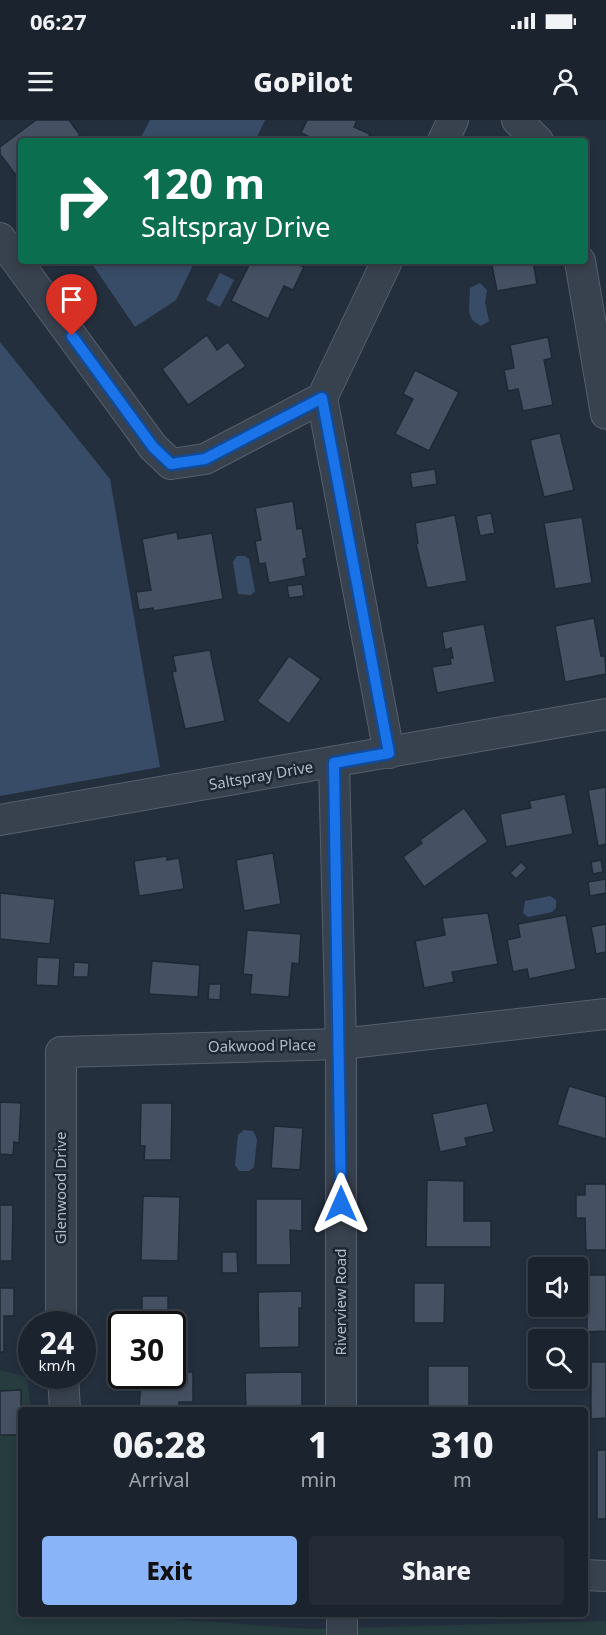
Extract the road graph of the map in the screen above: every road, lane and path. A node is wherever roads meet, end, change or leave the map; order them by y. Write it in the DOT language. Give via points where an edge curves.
graph roads {
  1 [pos="453,120"];
  2 [pos="517,120"];
  3 [pos="444,138"];
  4 [pos="535,138"];
  5 [pos="0,238"];
  6 [pos="18,263"];
  7 [pos="19,264"];
  8 [pos="386,264"];
  9 [pos="581,264"];
  10 [pos="322,398"];
  11 [pos="606,414"];
  12 [pos="606,714"];
  13 [pos="389,753"];
  14 [pos="334,763"];
  15 [pos="0,820"];
  16 [pos="606,1014"];
  17 [pos="340,1044"];
  18 [pos="61,1052"];
  19 [pos="61,1311"];
  20 [pos="64,1389"];
  21 [pos="65,1407"];
  22 [pos="341,1407"];
  23 [pos="588,1575"];
  24 [pos="606,1576"];
  25 [pos="342,1617"];
  26 [pos="342,1635"];
  1 -- 3 [label="street"];
  2 -- 4 [label="street"];
  5 -- 6 [label="street"];
  7 -- 10 [label="street" via="153,447 171,464 205,459"];
  8 -- 10 [label="street"];
  9 -- 11 [label="street"];
  10 -- 13 [label="street"];
  12 -- 13 [label="street, Saltspray Drive"];
  13 -- 14 [label="street, Saltspray Drive"];
  14 -- 15 [label="street, Saltspray Drive"];
  14 -- 17 [label="street, Riverview Road"];
  16 -- 17 [label="street, Oakwood Place"];
  17 -- 18 [label="street, Oakwood Place"];
  17 -- 22 [label="street, Riverview Road"];
  18 -- 19 [label="street, Glenwood Drive"];
  20 -- 21 [label="street"];
  23 -- 24 [label="street"];
  25 -- 26 [label="street"];
}
